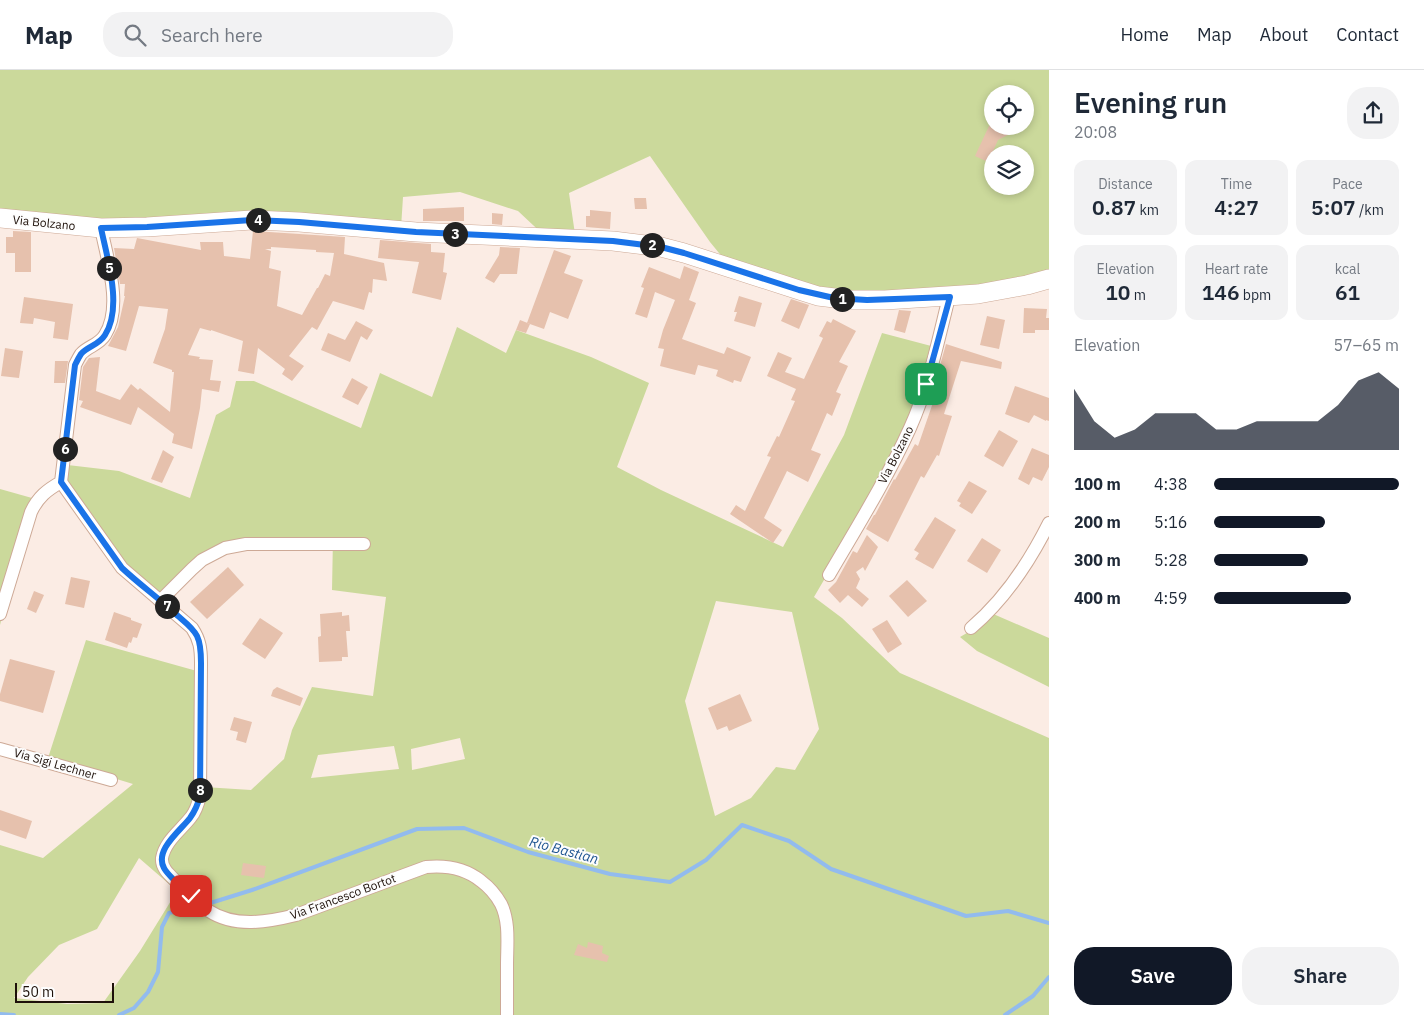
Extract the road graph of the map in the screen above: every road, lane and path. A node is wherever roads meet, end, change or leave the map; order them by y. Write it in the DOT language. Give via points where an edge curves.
graph roads {
  1 [pos="0,218"];
  2 [pos="101,228"];
  3 [pos="1049,279"];
  4 [pos="950,297"];
  5 [pos="61,482"];
  6 [pos="1049,523"];
  7 [pos="364,544"];
  8 [pos="830,575"];
  9 [pos="160,600"];
  10 [pos="0,614"];
  11 [pos="970,628"];
  12 [pos="0,749"];
  13 [pos="111,780"];
  14 [pos="507,1015"];
  1 -- 2 [label="street, Via Bolzano"];
  2 -- 4 [label="street, Via Bolzano" via="252,220 613,241 661,247 834,298"];
  2 -- 5 [label="street" via="113,290 112,317 104,338 80,355 75,365"];
  3 -- 4 [label="street, Via Bolzano" via="994,292"];
  4 -- 8 [label="street, Via Bolzano" via="934,360 911,427"];
  5 -- 9 [label="street, Via Francesco Bortot" via="122,568"];
  5 -- 10 [label="street" via="36,501"];
  6 -- 11 [label="street" via="1012,585"];
  7 -- 9 [label="street" via="235,545 202,560"];
  9 -- 14 [label="street, Via Francesco Bortot" via="192,628 201,648 200,796 191,818 168,844 162,860 165,869 191,896 218,917 244,922 296,915 426,867 463,871 494,893 505,917"];
  12 -- 13 [label="street, Via Sigi Lechner"];
}
